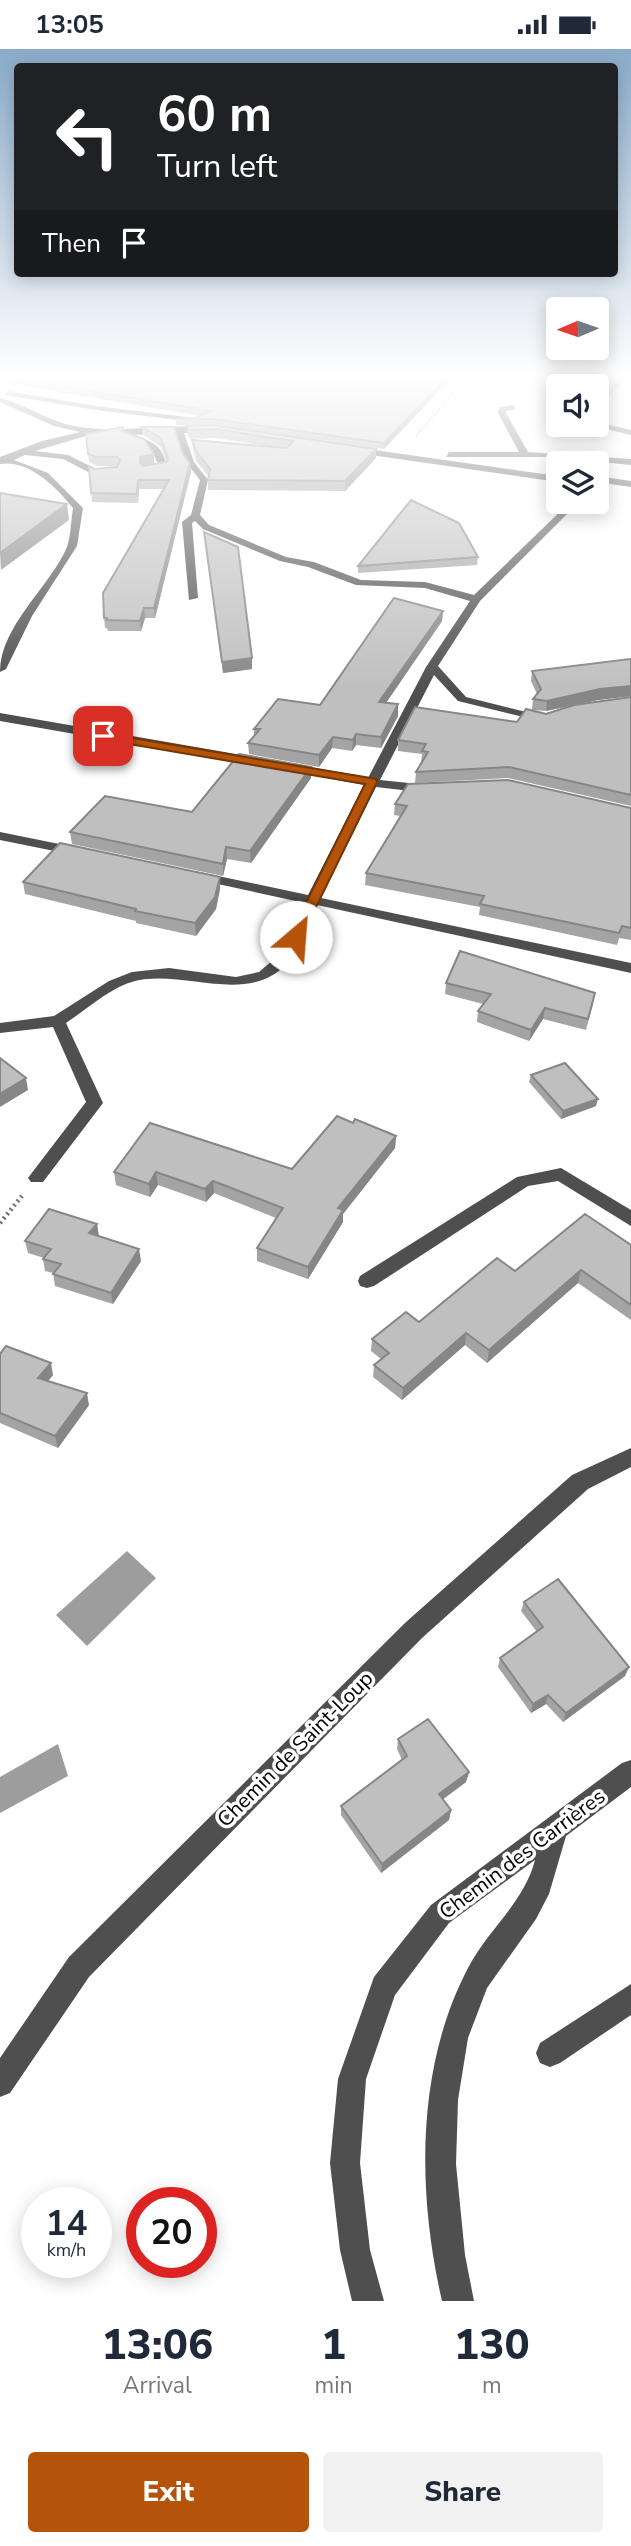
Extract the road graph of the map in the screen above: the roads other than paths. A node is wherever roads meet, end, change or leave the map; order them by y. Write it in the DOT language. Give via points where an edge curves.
graph roads {
  1 [pos="50,478"];
  2 [pos="96,478"];
  3 [pos="203,478"];
  4 [pos="609,483"];
  5 [pos="96,484"];
  6 [pos="631,486"];
  7 [pos="66,508"];
  8 [pos="78,508"];
  9 [pos="563,514"];
  10 [pos="195,516"];
  11 [pos="193,598"];
  12 [pos="475,599"];
  13 [pos="432,667"];
  14 [pos="0,670"];
  15 [pos="561,713"];
  16 [pos="0,717"];
  17 [pos="372,782"];
  18 [pos="443,789"];
  19 [pos="0,836"];
  20 [pos="94,855"];
  21 [pos="188,874"];
  22 [pos="314,901"];
  23 [pos="631,968"];
  24 [pos="58,1021"];
  25 [pos="0,1028"];
  26 [pos="37,1178"];
  27 [pos="631,1219"];
  28 [pos="367,1281"];
  29 [pos="631,1457"];
  30 [pos="631,1772"];
  31 [pos="555,1828"];
  32 [pos="631,1998"];
  33 [pos="550,2053"];
  34 [pos="0,2084"];
  35 [pos="368,2301"];
  36 [pos="458,2301"];
  1 -- 8 [label="street"];
  2 -- 5 [label="street"];
  3 -- 10 [label="street"];
  4 -- 6 [label="street"];
  7 -- 8 [label="street"];
  8 -- 14 [label="street" via="72,547 27,616"];
  9 -- 12 [label="street"];
  10 -- 11 [label="street" via="187,522"];
  10 -- 12 [label="street" via="206,527 283,559 360,583 425,585"];
  12 -- 13 [label="street"];
  13 -- 15 [label="street" via="463,700 544,718"];
  13 -- 17 [label="street"];
  16 -- 17 [label="street"];
  17 -- 18 [label="street" via="417,790"];
  17 -- 22 [label="street"];
  19 -- 20 [label="street"];
  21 -- 22 [label="street"];
  22 -- 23 [label="street"];
  22 -- 24 [label="street" via="286,956 264,975 236,982 169,973 132,977"];
  24 -- 25 [label="street"];
  24 -- 26 [label="street" via="95,1103"];
  27 -- 28 [label="street" via="561,1174 523,1181"];
  29 -- 34 [label="street, Chemin de Saint-Loup" via="580,1482 404,1640 79,1968"];
  30 -- 31 [label="street, Chemin des Carrières"];
  31 -- 35 [label="street, Chemin des Carrières" via="440,1914 384,1987 352,2079 345,2162 355,2250"];
  31 -- 36 [label="street" via="540,1885 479,1975 456,2025 443,2088 441,2181"];
  32 -- 33 [label="street"];
}
